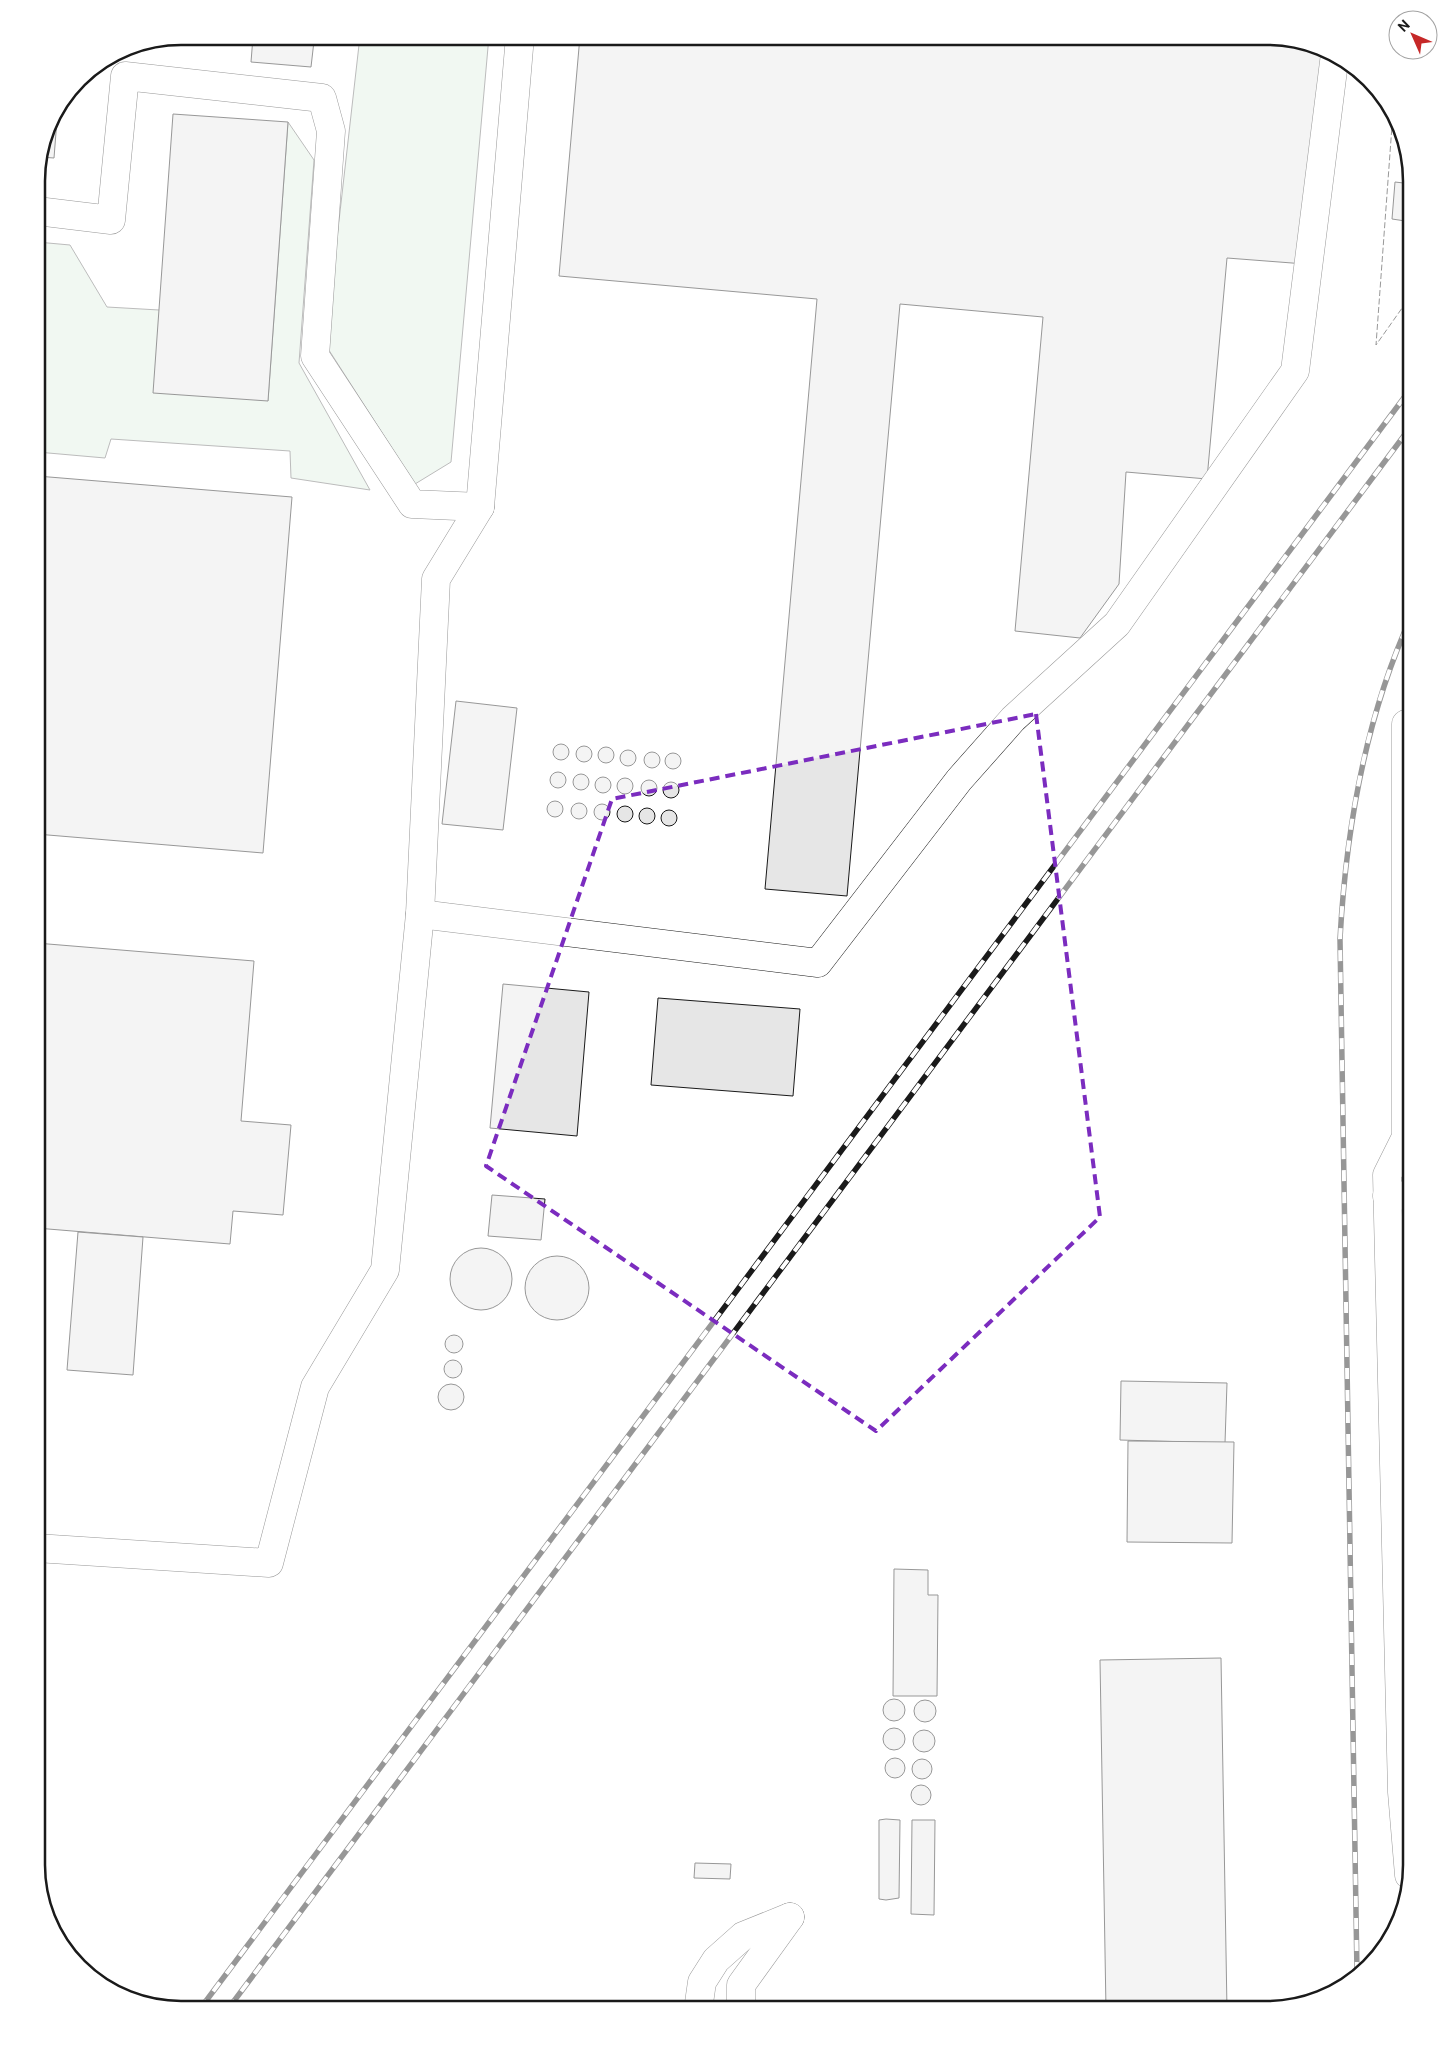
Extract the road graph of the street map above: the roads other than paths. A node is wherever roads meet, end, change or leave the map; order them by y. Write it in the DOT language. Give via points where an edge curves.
graph roads {
  1 [pos="519,45"];
  2 [pos="1335,63"];
  3 [pos="45,212"];
  4 [pos="480,507"];
  5 [pos="420,914"];
  6 [pos="1403,1143"];
  7 [pos="1399,1196"];
  8 [pos="45,1549"];
  9 [pos="1403,1804"];
  10 [pos="699,2001"];
  11 [pos="741,2001"];
  1 -- 4 [label="lane"];
  2 -- 5 [label="lane" via="1295,371 1117,624 1013,719 959,780 818,962"];
  3 -- 4 [label="lane" via="112,220 125,76 322,98 331,131 316,356 412,504"];
  4 -- 5 [label="lane" via="436,579"];
  5 -- 8 [label="lane" via="385,1270 315,1387 268,1563"];
  6 -- 7 [label="lane" via="1387,1175"];
  7 -- 9 [label="lane"];
  10 -- 11 [label="lane" via="702,1982 716,1960 743,1936 790,1917 741,1985"];
}
